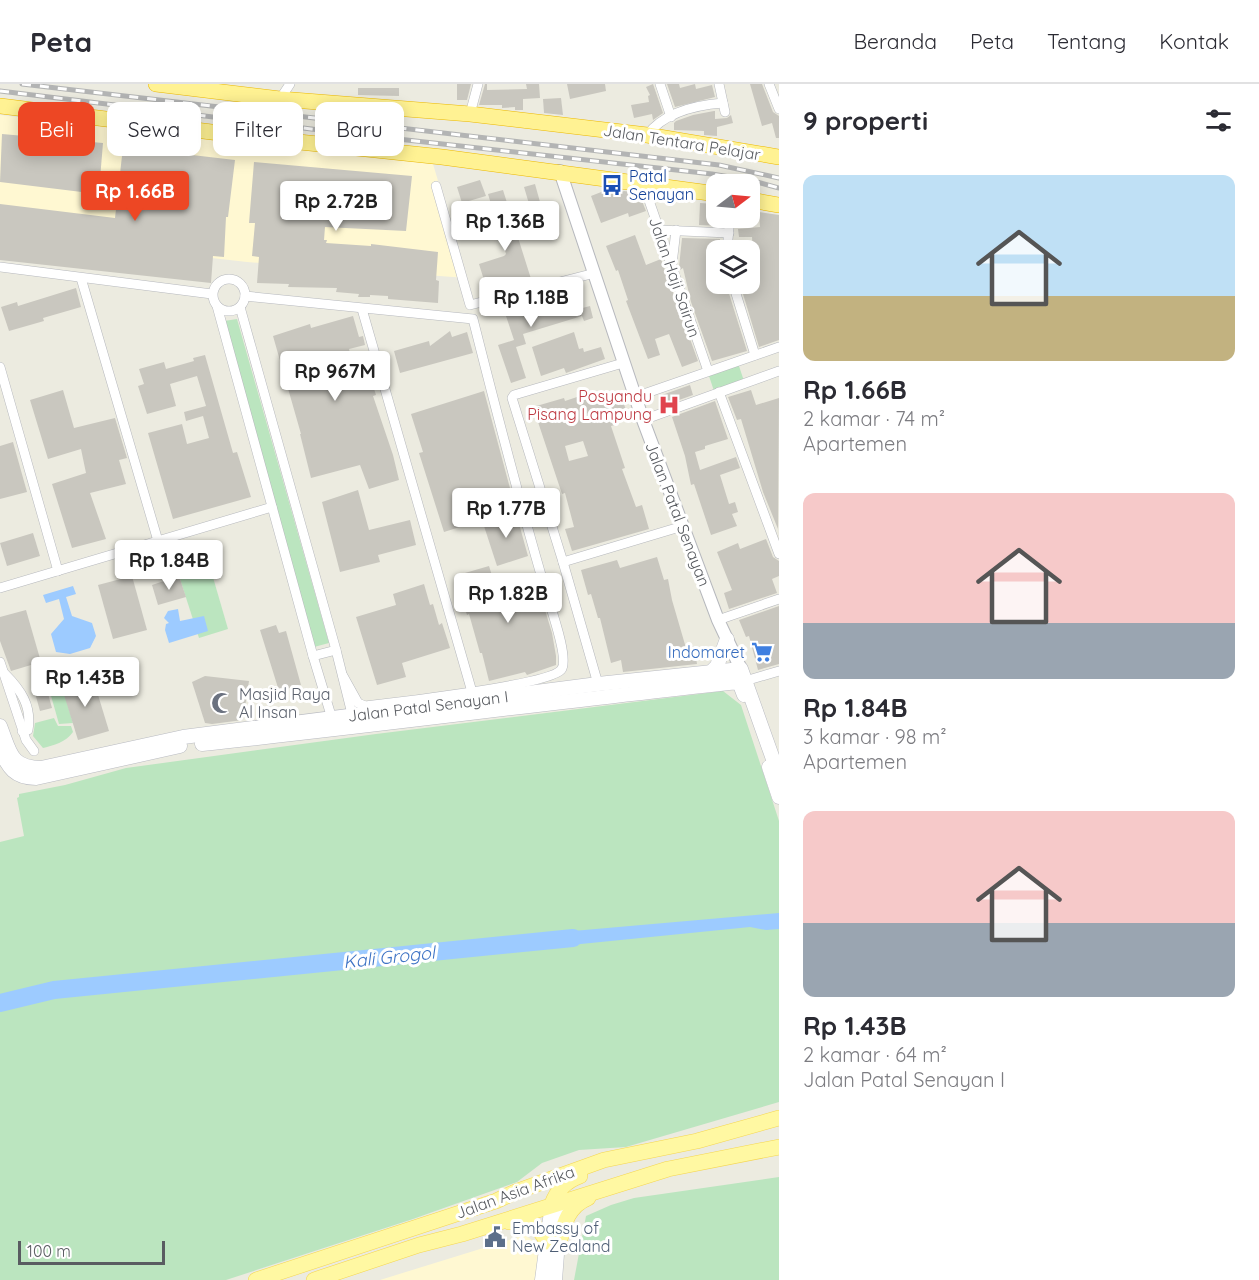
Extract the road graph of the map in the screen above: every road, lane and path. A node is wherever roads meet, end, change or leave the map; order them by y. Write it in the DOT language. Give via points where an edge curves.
graph roads {
  1 [pos="164,84"];
  2 [pos="290,84"];
  3 [pos="478,84"];
  4 [pos="660,84"];
  5 [pos="719,84"];
  6 [pos="769,84"];
  7 [pos="223,88"];
  8 [pos="280,99"];
  9 [pos="0,106"];
  10 [pos="779,110"];
  11 [pos="470,114"];
  12 [pos="671,117"];
  13 [pos="647,135"];
  14 [pos="779,157"];
  15 [pos="560,171"];
  16 [pos="583,175"];
  17 [pos="643,183"];
  18 [pos="436,186"];
  19 [pos="706,192"];
  20 [pos="570,197"];
  21 [pos="760,202"];
  22 [pos="779,205"];
  23 [pos="729,228"];
  24 [pos="658,230"];
  25 [pos="676,230"];
  26 [pos="729,233"];
  27 [pos="728,240"];
  28 [pos="671,266"];
  29 [pos="0,267"];
  30 [pos="595,273"];
  31 [pos="81,278"];
  32 [pos="212,294"];
  33 [pos="736,294"];
  34 [pos="245,296"];
  35 [pos="217,306"];
  36 [pos="240,307"];
  37 [pos="362,309"];
  38 [pos="779,347"];
  39 [pos="755,355"];
  40 [pos="623,363"];
  41 [pos="0,367"];
  42 [pos="708,371"];
  43 [pos="779,371"];
  44 [pos="719,392"];
  45 [pos="635,397"];
  46 [pos="643,420"];
  47 [pos="272,507"];
  48 [pos="683,526"];
  49 [pos="158,541"];
  50 [pos="779,554"];
  51 [pos="563,562"];
  52 [pos="58,571"];
  53 [pos="0,588"];
  54 [pos="779,599"];
  55 [pos="718,620"];
  56 [pos="727,639"];
  57 [pos="336,650"];
  58 [pos="313,656"];
  59 [pos="2,667"];
  60 [pos="713,670"];
  61 [pos="779,671"];
  62 [pos="739,672"];
  63 [pos="343,676"];
  64 [pos="598,684"];
  65 [pos="472,692"];
  66 [pos="354,722"];
  67 [pos="333,724"];
  68 [pos="0,726"];
  69 [pos="0,749"];
  70 [pos="34,751"];
  71 [pos="779,776"];
  72 [pos="779,797"];
  73 [pos="779,1118"];
  74 [pos="697,1141"];
  75 [pos="779,1147"];
  76 [pos="654,1151"];
  77 [pos="726,1158"];
  78 [pos="556,1200"];
  79 [pos="496,1201"];
  80 [pos="495,1222"];
  81 [pos="414,1228"];
  82 [pos="553,1243"];
  83 [pos="419,1245"];
  84 [pos="256,1280"];
  85 [pos="314,1280"];
  86 [pos="542,1280"];
  87 [pos="555,1280"];
  1 -- 7 [label="highway, Jalan Tentara Pelajar"];
  2 -- 8 [label="street"];
  3 -- 11 [label="street"];
  4 -- 12 [label="street"];
  5 -- 12 [label="street" via="724,107 701,105"];
  6 -- 10 [label="street"];
  7 -- 8 [label="highway, Jalan Tentara Pelajar"];
  8 -- 11 [label="highway, Jalan Tentara Pelajar"];
  9 -- 15 [label="highway"];
  11 -- 13 [label="highway, Jalan Tentara Pelajar"];
  12 -- 13 [label="street"];
  13 -- 14 [label="highway, Jalan Tentara Pelajar"];
  15 -- 16 [label="highway"];
  15 -- 20 [label="street, Jalan Patal Senayan"];
  16 -- 17 [label="highway"];
  16 -- 20 [label="street"];
  17 -- 19 [label="highway"];
  17 -- 24 [label="street, Jalan Haji Sairun"];
  18 -- 30 [label="street" via="470,305"];
  20 -- 30 [label="street, Jalan Patal Senayan"];
  21 -- 22 [label="highway"];
  23 -- 26 [label="street"];
  24 -- 25 [label="street"];
  24 -- 28 [label="street, Jalan Haji Sairun"];
  25 -- 26 [label="street"];
  25 -- 28 [label="street"];
  26 -- 27 [label="street"];
  28 -- 42 [label="street, Jalan Haji Sairun"];
  29 -- 31 [label="street"];
  30 -- 40 [label="street, Jalan Patal Senayan"];
  31 -- 32 [label="street"];
  31 -- 49 [label="street"];
  32 -- 34 [label="street" via="218,283 229,278 241,284"];
  32 -- 35 [label="street"];
  33 -- 39 [label="street"];
  34 -- 36 [label="street"];
  34 -- 37 [label="street"];
  35 -- 36 [label="street" via="228,311"];
  35 -- 47 [label="street"];
  36 -- 57 [label="street"];
  37 -- 65 [label="street"];
  37 -- 65 [label="street" via="472,319 564,662 557,673"];
  38 -- 39 [label="street"];
  39 -- 42 [label="street"];
  40 -- 45 [label="street, Jalan Patal Senayan"];
  40 -- 51 [label="street" via="512,396"];
  41 -- 52 [label="street"];
  42 -- 45 [label="street"];
  43 -- 44 [label="street"];
  44 -- 46 [label="street"];
  44 -- 50 [label="street"];
  45 -- 46 [label="street, Jalan Patal Senayan"];
  46 -- 48 [label="street, Jalan Patal Senayan"];
  47 -- 49 [label="street"];
  47 -- 58 [label="street"];
  48 -- 51 [label="street"];
  48 -- 55 [label="street, Jalan Patal Senayan"];
  49 -- 52 [label="street"];
  51 -- 64 [label="street"];
  52 -- 53 [label="street"];
  54 -- 55 [label="street"];
  55 -- 56 [label="street, Jalan Patal Senayan"];
  56 -- 60 [label="main road"];
  56 -- 62 [label="street, Jalan Patal Senayan"];
  57 -- 58 [label="street"];
  57 -- 63 [label="street"];
  58 -- 67 [label="street"];
  59 -- 70 [label="street" via="22,731"];
  60 -- 62 [label="main road, Jalan Patal Senayan I"];
  60 -- 64 [label="main road, Jalan Patal Senayan I"];
  61 -- 62 [label="street"];
  62 -- 66 [label="main road, Jalan Patal Senayan I" via="606,696"];
  62 -- 71 [label="main road, Jalan Patal Senayan"];
  62 -- 72 [label="main road, Jalan Patal Senayan"];
  63 -- 65 [label="street" via="358,704 364,706"];
  63 -- 66 [label="street"];
  64 -- 66 [label="main road, Jalan Patal Senayan I"];
  66 -- 67 [label="main road, Jalan Patal Senayan I"];
  67 -- 68 [label="main road, Jalan Patal Senayan I" via="183,737 41,768 15,761"];
  67 -- 69 [label="main road, Jalan Patal Senayan I" via="184,746 36,778 13,772"];
  73 -- 74 [label="main road, Jalan Asia Afrika"];
  74 -- 76 [label="main road, Jalan Asia Afrika"];
  74 -- 77 [label="main road" via="673,1156 674,1163"];
  75 -- 77 [label="main road, Jalan Asia Afrika"];
  76 -- 78 [label="main road" via="569,1180"];
  76 -- 79 [label="main road, Jalan Asia Afrika" via="583,1167"];
  77 -- 78 [label="main road, Jalan Asia Afrika" via="668,1169"];
  77 -- 82 [label="main road" via="693,1171 585,1199 568,1214"];
  78 -- 79 [label="main road" via="542,1192"];
  78 -- 80 [label="main road, Jalan Asia Afrika"];
  78 -- 82 [label="main road"];
  79 -- 81 [label="main road, Jalan Asia Afrika"];
  80 -- 82 [label="main road" via="529,1223"];
  80 -- 83 [label="main road, Jalan Asia Afrika"];
  81 -- 83 [label="main road" via="423,1235"];
  81 -- 84 [label="main road, Jalan Asia Afrika"];
  82 -- 86 [label="main road"];
  82 -- 87 [label="main road"];
  83 -- 85 [label="main road, Jalan Asia Afrika"];
}
